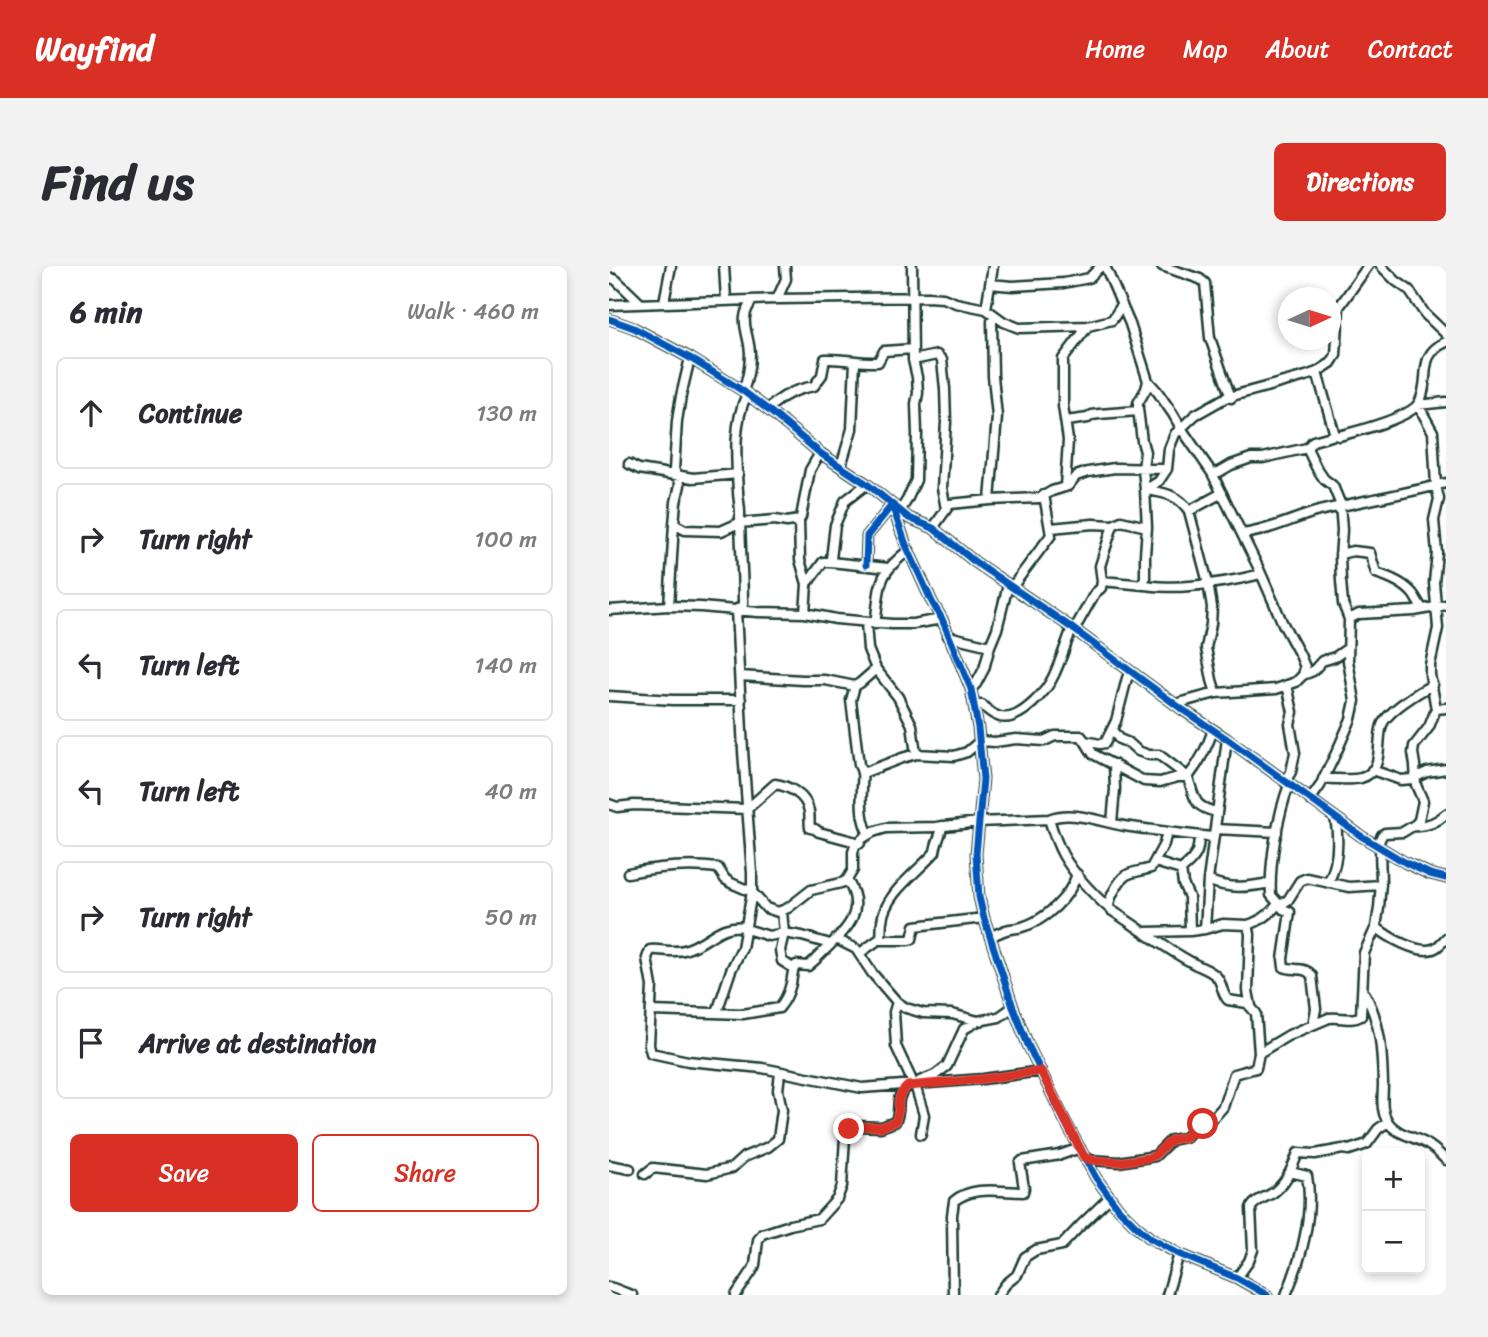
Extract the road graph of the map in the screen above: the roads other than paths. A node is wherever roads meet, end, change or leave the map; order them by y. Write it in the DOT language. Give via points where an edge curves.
graph roads {
  1 [pos="671,266"];
  2 [pos="724,266"];
  3 [pos="785,266"];
  4 [pos="912,266"];
  5 [pos="993,266"];
  6 [pos="1103,266"];
  7 [pos="1163,266"];
  8 [pos="1368,266"];
  9 [pos="1381,266"];
  10 [pos="609,277"];
  11 [pos="991,284"];
  12 [pos="911,296"];
  13 [pos="776,299"];
  14 [pos="726,300"];
  15 [pos="753,300"];
  16 [pos="664,302"];
  17 [pos="640,303"];
  18 [pos="609,305"];
  19 [pos="1122,305"];
  20 [pos="986,309"];
  21 [pos="995,317"];
  22 [pos="609,318"];
  23 [pos="1088,326"];
  24 [pos="1446,334"];
  25 [pos="1446,342"];
  26 [pos="913,349"];
  27 [pos="690,358"];
  28 [pos="913,360"];
  29 [pos="855,361"];
  30 [pos="1317,372"];
  31 [pos="1148,381"];
  32 [pos="745,392"];
  33 [pos="1231,398"];
  34 [pos="1446,401"];
  35 [pos="1418,405"];
  36 [pos="768,409"];
  37 [pos="1138,411"];
  38 [pos="1066,421"];
  39 [pos="1181,428"];
  40 [pos="1335,435"];
  41 [pos="1307,448"];
  42 [pos="820,453"];
  43 [pos="629,464"];
  44 [pos="841,466"];
  45 [pos="1167,468"];
  46 [pos="1143,469"];
  47 [pos="1212,473"];
  48 [pos="738,474"];
  49 [pos="679,476"];
  50 [pos="1446,483"];
  51 [pos="867,484"];
  52 [pos="1436,486"];
  53 [pos="1065,487"];
  54 [pos="1145,491"];
  55 [pos="1222,493"];
  56 [pos="1044,495"];
  57 [pos="990,500"];
  58 [pos="892,505"];
  59 [pos="1340,507"];
  60 [pos="946,509"];
  61 [pos="900,511"];
  62 [pos="1189,511"];
  63 [pos="799,520"];
  64 [pos="739,523"];
  65 [pos="674,524"];
  66 [pos="1113,525"];
  67 [pos="1147,527"];
  68 [pos="933,528"];
  69 [pos="1051,528"];
  70 [pos="1242,534"];
  71 [pos="1446,545"];
  72 [pos="1436,546"];
  73 [pos="909,550"];
  74 [pos="1340,554"];
  75 [pos="830,562"];
  76 [pos="866,565"];
  77 [pos="888,568"];
  78 [pos="1261,574"];
  79 [pos="1102,581"];
  80 [pos="1208,583"];
  81 [pos="807,584"];
  82 [pos="1141,584"];
  83 [pos="1010,586"];
  84 [pos="669,606"];
  85 [pos="1441,606"];
  86 [pos="1423,609"];
  87 [pos="609,610"];
  88 [pos="736,610"];
  89 [pos="805,613"];
  90 [pos="942,619"];
  91 [pos="1349,619"];
  92 [pos="871,623"];
  93 [pos="1073,629"];
  94 [pos="948,636"];
  95 [pos="990,646"];
  96 [pos="1348,648"];
  97 [pos="876,669"];
  98 [pos="1132,673"];
  99 [pos="1303,675"];
  100 [pos="740,676"];
  101 [pos="1287,685"];
  102 [pos="1433,685"];
  103 [pos="855,686"];
  104 [pos="971,689"];
  105 [pos="1216,693"];
  106 [pos="609,696"];
  107 [pos="741,700"];
  108 [pos="1175,704"];
  109 [pos="974,705"];
  110 [pos="1446,708"];
  111 [pos="1436,709"];
  112 [pos="1112,730"];
  113 [pos="1213,730"];
  114 [pos="1227,739"];
  115 [pos="980,741"];
  116 [pos="1085,741"];
  117 [pos="916,754"];
  118 [pos="1114,764"];
  119 [pos="1446,769"];
  120 [pos="1372,770"];
  121 [pos="863,773"];
  122 [pos="1188,777"];
  123 [pos="1416,777"];
  124 [pos="1323,779"];
  125 [pos="1287,783"];
  126 [pos="1310,800"];
  127 [pos="609,804"];
  128 [pos="747,809"];
  129 [pos="1217,812"];
  130 [pos="1446,814"];
  131 [pos="1335,817"];
  132 [pos="1049,819"];
  133 [pos="979,822"];
  134 [pos="1112,823"];
  135 [pos="942,826"];
  136 [pos="1413,826"];
  137 [pos="1167,832"];
  138 [pos="1277,832"];
  139 [pos="1215,833"];
  140 [pos="869,834"];
  141 [pos="1200,836"];
  142 [pos="860,843"];
  143 [pos="1378,847"];
  144 [pos="1155,862"];
  145 [pos="1181,870"];
  146 [pos="628,873"];
  147 [pos="1077,874"];
  148 [pos="1446,878"];
  149 [pos="847,880"];
  150 [pos="1208,880"];
  151 [pos="1270,883"];
  152 [pos="1328,883"];
  153 [pos="1381,885"];
  154 [pos="752,892"];
  155 [pos="1279,905"];
  156 [pos="1109,907"];
  157 [pos="782,911"];
  158 [pos="984,918"];
  159 [pos="1248,925"];
  160 [pos="1376,927"];
  161 [pos="746,928"];
  162 [pos="1205,929"];
  163 [pos="1190,931"];
  164 [pos="1145,932"];
  165 [pos="784,933"];
  166 [pos="990,937"];
  167 [pos="1446,938"];
  168 [pos="879,940"];
  169 [pos="833,942"];
  170 [pos="860,953"];
  171 [pos="793,968"];
  172 [pos="1363,991"];
  173 [pos="897,1002"];
  174 [pos="1013,1007"];
  175 [pos="651,1010"];
  176 [pos="1253,1010"];
  177 [pos="717,1012"];
  178 [pos="1361,1016"];
  179 [pos="1377,1019"];
  180 [pos="978,1021"];
  181 [pos="1313,1024"];
  182 [pos="1259,1053"];
  183 [pos="1041,1071"];
  184 [pos="780,1073"];
  185 [pos="912,1084"];
  186 [pos="1388,1122"];
  187 [pos="921,1134"];
  188 [pos="1082,1153"];
  189 [pos="1446,1160"];
  190 [pos="609,1165"];
  191 [pos="630,1169"];
  192 [pos="1290,1172"];
  193 [pos="645,1174"];
  194 [pos="1109,1198"];
  195 [pos="1179,1254"];
  196 [pos="1237,1278"];
  197 [pos="609,1287"];
  198 [pos="632,1295"];
  199 [pos="736,1295"];
  200 [pos="953,1295"];
  201 [pos="998,1295"];
  202 [pos="1167,1295"];
  203 [pos="1267,1295"];
  204 [pos="1286,1295"];
  1 -- 16 [label="street"];
  2 -- 14 [label="street"];
  3 -- 13 [label="street" via="786,279"];
  4 -- 12 [label="street"];
  5 -- 11 [label="street"];
  6 -- 11 [label="street" via="1089,278 1076,281"];
  6 -- 19 [label="street"];
  7 -- 33 [label="street" via="1205,284 1210,338"];
  8 -- 30 [label="street" via="1339,307 1336,355"];
  9 -- 24 [label="street" via="1409,289 1425,314"];
  10 -- 17 [label="street"];
  11 -- 20 [label="street"];
  12 -- 13 [label="street"];
  12 -- 20 [label="street"];
  12 -- 26 [label="street"];
  13 -- 15 [label="street"];
  14 -- 15 [label="street"];
  14 -- 16 [label="street"];
  15 -- 32 [label="street" via="744,320 750,346"];
  16 -- 17 [label="street"];
  17 -- 18 [label="street"];
  19 -- 23 [label="street" via="1112,320"];
  19 -- 31 [label="street"];
  20 -- 21 [label="street"];
  21 -- 23 [label="street" via="1019,328"];
  21 -- 57 [label="street" via="997,417"];
  22 -- 27 [label="street"];
  23 -- 38 [label="street" via="1063,359"];
  25 -- 35 [label="street" via="1426,361"];
  26 -- 28 [label="street"];
  26 -- 29 [label="street" via="884,351 878,362"];
  27 -- 32 [label="street"];
  27 -- 49 [label="street" via="677,421 674,470"];
  28 -- 60 [label="street" via="937,355 942,359"];
  28 -- 61 [label="street" via="918,393 916,480"];
  29 -- 36 [label="street" via="825,359 814,386 796,390"];
  29 -- 44 [label="street" via="852,429"];
  30 -- 33 [label="street"];
  30 -- 40 [label="street"];
  31 -- 37 [label="street"];
  31 -- 39 [label="street"];
  32 -- 36 [label="street"];
  32 -- 48 [label="street" via="737,440"];
  33 -- 39 [label="street" via="1195,415"];
  34 -- 35 [label="street"];
  35 -- 40 [label="street" via="1384,424"];
  35 -- 52 [label="street" via="1433,432"];
  36 -- 42 [label="street"];
  37 -- 38 [label="street"];
  37 -- 46 [label="street"];
  38 -- 53 [label="street"];
  39 -- 45 [label="street" via="1171,441"];
  39 -- 47 [label="street"];
  40 -- 41 [label="street"];
  41 -- 47 [label="street" via="1251,458"];
  41 -- 59 [label="street" via="1333,486"];
  42 -- 44 [label="street"];
  42 -- 63 [label="street" via="810,470"];
  43 -- 49 [label="street"];
  44 -- 51 [label="street"];
  45 -- 46 [label="street"];
  45 -- 54 [label="street"];
  46 -- 53 [label="street" via="1088,472"];
  46 -- 54 [label="street"];
  47 -- 55 [label="street"];
  48 -- 49 [label="street"];
  48 -- 64 [label="street"];
  49 -- 65 [label="street"];
  50 -- 52 [label="street"];
  51 -- 58 [label="street"];
  51 -- 75 [label="street" via="845,501 835,525"];
  52 -- 59 [label="street"];
  52 -- 72 [label="street"];
  53 -- 56 [label="street"];
  54 -- 62 [label="street" via="1176,497"];
  54 -- 67 [label="street"];
  55 -- 62 [label="street"];
  55 -- 70 [label="street"];
  56 -- 57 [label="street"];
  56 -- 69 [label="street"];
  57 -- 60 [label="street" via="950,504"];
  58 -- 61 [label="street"];
  58 -- 73 [label="street"];
  58 -- 76 [label="street" via="867,536"];
  59 -- 70 [label="street"];
  59 -- 74 [label="street"];
  60 -- 68 [label="street"];
  61 -- 68 [label="street"];
  62 -- 80 [label="street"];
  63 -- 64 [label="street"];
  63 -- 81 [label="street" via="800,560"];
  64 -- 65 [label="street" via="720,531 685,530"];
  64 -- 88 [label="street" via="743,605"];
  65 -- 84 [label="street"];
  66 -- 67 [label="street"];
  66 -- 69 [label="street"];
  66 -- 79 [label="street" via="1100,566"];
  67 -- 82 [label="street"];
  68 -- 83 [label="street"];
  69 -- 83 [label="street" via="1051,535"];
  70 -- 78 [label="street"];
  71 -- 72 [label="street"];
  72 -- 85 [label="street" via="1434,582"];
  73 -- 77 [label="street"];
  73 -- 90 [label="street"];
  74 -- 86 [label="street" via="1370,553 1376,573 1401,583"];
  74 -- 91 [label="street" via="1343,604"];
  75 -- 76 [label="street"];
  75 -- 81 [label="street" via="823,562"];
  76 -- 77 [label="street"];
  77 -- 92 [label="street"];
  78 -- 80 [label="street"];
  78 -- 99 [label="street" via="1305,667"];
  79 -- 82 [label="street"];
  79 -- 93 [label="street"];
  80 -- 82 [label="street"];
  80 -- 105 [label="street" via="1212,607 1206,649"];
  81 -- 89 [label="street"];
  83 -- 93 [label="street"];
  83 -- 95 [label="street"];
  84 -- 87 [label="street"];
  84 -- 88 [label="street"];
  85 -- 86 [label="street"];
  85 -- 102 [label="street" via="1430,665"];
  86 -- 91 [label="street" via="1359,614"];
  88 -- 89 [label="street"];
  88 -- 100 [label="street"];
  89 -- 92 [label="street"];
  90 -- 92 [label="street"];
  90 -- 94 [label="street"];
  91 -- 96 [label="street"];
  92 -- 97 [label="street" via="868,649"];
  93 -- 98 [label="street"];
  93 -- 109 [label="street" via="1048,686 1020,714 1002,718"];
  94 -- 95 [label="street"];
  94 -- 104 [label="street"];
  95 -- 104 [label="street" via="981,676"];
  96 -- 99 [label="street"];
  96 -- 124 [label="street" via="1355,701"];
  97 -- 103 [label="street"];
  97 -- 117 [label="street" via="904,708"];
  98 -- 108 [label="street"];
  98 -- 112 [label="street"];
  99 -- 101 [label="street"];
  100 -- 103 [label="street"];
  100 -- 107 [label="street"];
  101 -- 105 [label="street"];
  101 -- 125 [label="street" via="1295,753"];
  102 -- 111 [label="street"];
  102 -- 120 [label="street" via="1388,716"];
  103 -- 121 [label="street" via="851,700"];
  104 -- 109 [label="street"];
  105 -- 108 [label="street"];
  106 -- 107 [label="street"];
  107 -- 128 [label="street"];
  108 -- 113 [label="street"];
  109 -- 115 [label="street"];
  110 -- 111 [label="street"];
  111 -- 123 [label="street" via="1414,746"];
  112 -- 116 [label="street" via="1105,743"];
  112 -- 122 [label="street" via="1138,751 1159,755"];
  113 -- 114 [label="street"];
  113 -- 122 [label="street" via="1205,753"];
  114 -- 125 [label="street"];
  114 -- 129 [label="street"];
  115 -- 116 [label="street" via="1044,741 1073,735"];
  115 -- 117 [label="street" via="954,756"];
  115 -- 133 [label="street" via="983,790"];
  116 -- 118 [label="street" via="1093,754"];
  117 -- 121 [label="street"];
  118 -- 122 [label="street" via="1144,781"];
  118 -- 134 [label="street"];
  119 -- 123 [label="street"];
  120 -- 123 [label="street" via="1401,780"];
  120 -- 124 [label="street" via="1363,778"];
  121 -- 140 [label="street" via="862,821"];
  122 -- 129 [label="street" via="1197,803"];
  123 -- 136 [label="street" via="1423,800 1421,815"];
  124 -- 126 [label="street"];
  125 -- 126 [label="street"];
  125 -- 138 [label="street"];
  126 -- 131 [label="street"];
  127 -- 128 [label="street"];
  128 -- 142 [label="street" via="775,784 783,785 802,797 810,828"];
  128 -- 154 [label="street"];
  129 -- 139 [label="street"];
  130 -- 136 [label="street" via="1438,821"];
  131 -- 143 [label="street"];
  131 -- 152 [label="street" via="1337,859"];
  132 -- 133 [label="street"];
  132 -- 134 [label="street" via="1067,816"];
  132 -- 147 [label="street" via="1064,857"];
  133 -- 135 [label="street"];
  133 -- 158 [label="street" via="977,866"];
  134 -- 137 [label="street"];
  135 -- 140 [label="street" via="886,828"];
  135 -- 168 [label="street" via="935,852 899,887 885,911"];
  136 -- 143 [label="street" via="1385,833"];
  137 -- 141 [label="street"];
  137 -- 144 [label="street"];
  138 -- 139 [label="street"];
  138 -- 151 [label="street"];
  139 -- 141 [label="street"];
  139 -- 150 [label="street"];
  140 -- 142 [label="street"];
  141 -- 145 [label="street" via="1190,863"];
  142 -- 149 [label="street" via="853,849 853,870"];
  143 -- 148 [label="street"];
  143 -- 153 [label="street"];
  144 -- 145 [label="street"];
  144 -- 156 [label="street" via="1151,868 1120,878"];
  145 -- 163 [label="street" via="1189,897"];
  146 -- 154 [label="street" via="656,867 717,868 725,879"];
  147 -- 156 [label="street"];
  147 -- 166 [label="street" via="1068,893 1039,919"];
  149 -- 157 [label="street" via="811,890"];
  149 -- 169 [label="street" via="854,892 855,915"];
  150 -- 151 [label="street" via="1226,886"];
  150 -- 162 [label="street"];
  151 -- 155 [label="street" via="1271,895"];
  152 -- 153 [label="street"];
  152 -- 155 [label="street" via="1300,881 1288,901"];
  153 -- 160 [label="street"];
  154 -- 157 [label="street" via="765,908"];
  154 -- 161 [label="street"];
  155 -- 159 [label="street"];
  155 -- 181 [label="street" via="1290,912 1283,964 1287,969 1311,973 1316,1009"];
  156 -- 164 [label="street"];
  157 -- 165 [label="street"];
  158 -- 166 [label="street"];
  158 -- 168 [label="street" via="915,926 912,939"];
  159 -- 162 [label="street"];
  159 -- 176 [label="street" via="1248,991"];
  160 -- 167 [label="street" via="1388,937 1423,949 1431,950"];
  160 -- 172 [label="street" via="1364,953"];
  161 -- 165 [label="street" via="769,936"];
  161 -- 175 [label="street" via="723,929 680,951 650,950"];
  161 -- 177 [label="street"];
  162 -- 163 [label="street"];
  163 -- 164 [label="street"];
  164 -- 176 [label="street" via="1218,977 1228,1000 1247,1003"];
  165 -- 169 [label="street"];
  165 -- 171 [label="street" via="782,961"];
  166 -- 174 [label="street"];
  168 -- 170 [label="street"];
  169 -- 170 [label="street" via="850,945"];
  169 -- 171 [label="street" via="808,966"];
  170 -- 173 [label="street"];
  171 -- 177 [label="street" via="779,1008 743,1014"];
  172 -- 178 [label="street"];
  172 -- 179 [label="street"];
  173 -- 180 [label="street" via="913,1012 953,1014"];
  173 -- 185 [label="street" via="896,1046"];
  174 -- 180 [label="street" via="999,1017"];
  174 -- 183 [label="street"];
  175 -- 177 [label="street"];
  175 -- 184 [label="street" via="651,1053"];
  176 -- 182 [label="street"];
  178 -- 179 [label="street"];
  178 -- 181 [label="street"];
  179 -- 186 [label="street"];
  180 -- 185 [label="street" via="964,1029 944,1069"];
  181 -- 182 [label="street"];
  182 -- 188 [label="street" via="1256,1068 1234,1074 1223,1107 1215,1116 1186,1137 1171,1140 1154,1156 1119,1162 1091,1160"];
  183 -- 185 [label="street"];
  183 -- 188 [label="street"];
  184 -- 185 [label="street" via="862,1088"];
  184 -- 193 [label="street" via="778,1139 768,1147 732,1168 708,1174 653,1168"];
  185 -- 187 [label="street" via="924,1115"];
  185 -- 199 [label="street" via="899,1095 895,1122 849,1129 838,1199 819,1219 762,1234 755,1265"];
  186 -- 189 [label="street"];
  186 -- 192 [label="street" via="1367,1144 1349,1150 1298,1153"];
  188 -- 194 [label="street"];
  188 -- 200 [label="street" via="1022,1161 1023,1192 981,1191 954,1200"];
  190 -- 191 [label="street"];
  192 -- 196 [label="street" via="1281,1187 1251,1208 1253,1250"];
  192 -- 204 [label="street" via="1307,1176 1309,1190 1300,1255"];
  194 -- 195 [label="street" via="1144,1233"];
  194 -- 201 [label="street" via="1062,1245 1025,1257 1014,1279"];
  195 -- 196 [label="street"];
  195 -- 202 [label="street"];
  196 -- 203 [label="street"];
  197 -- 198 [label="street"];
}
